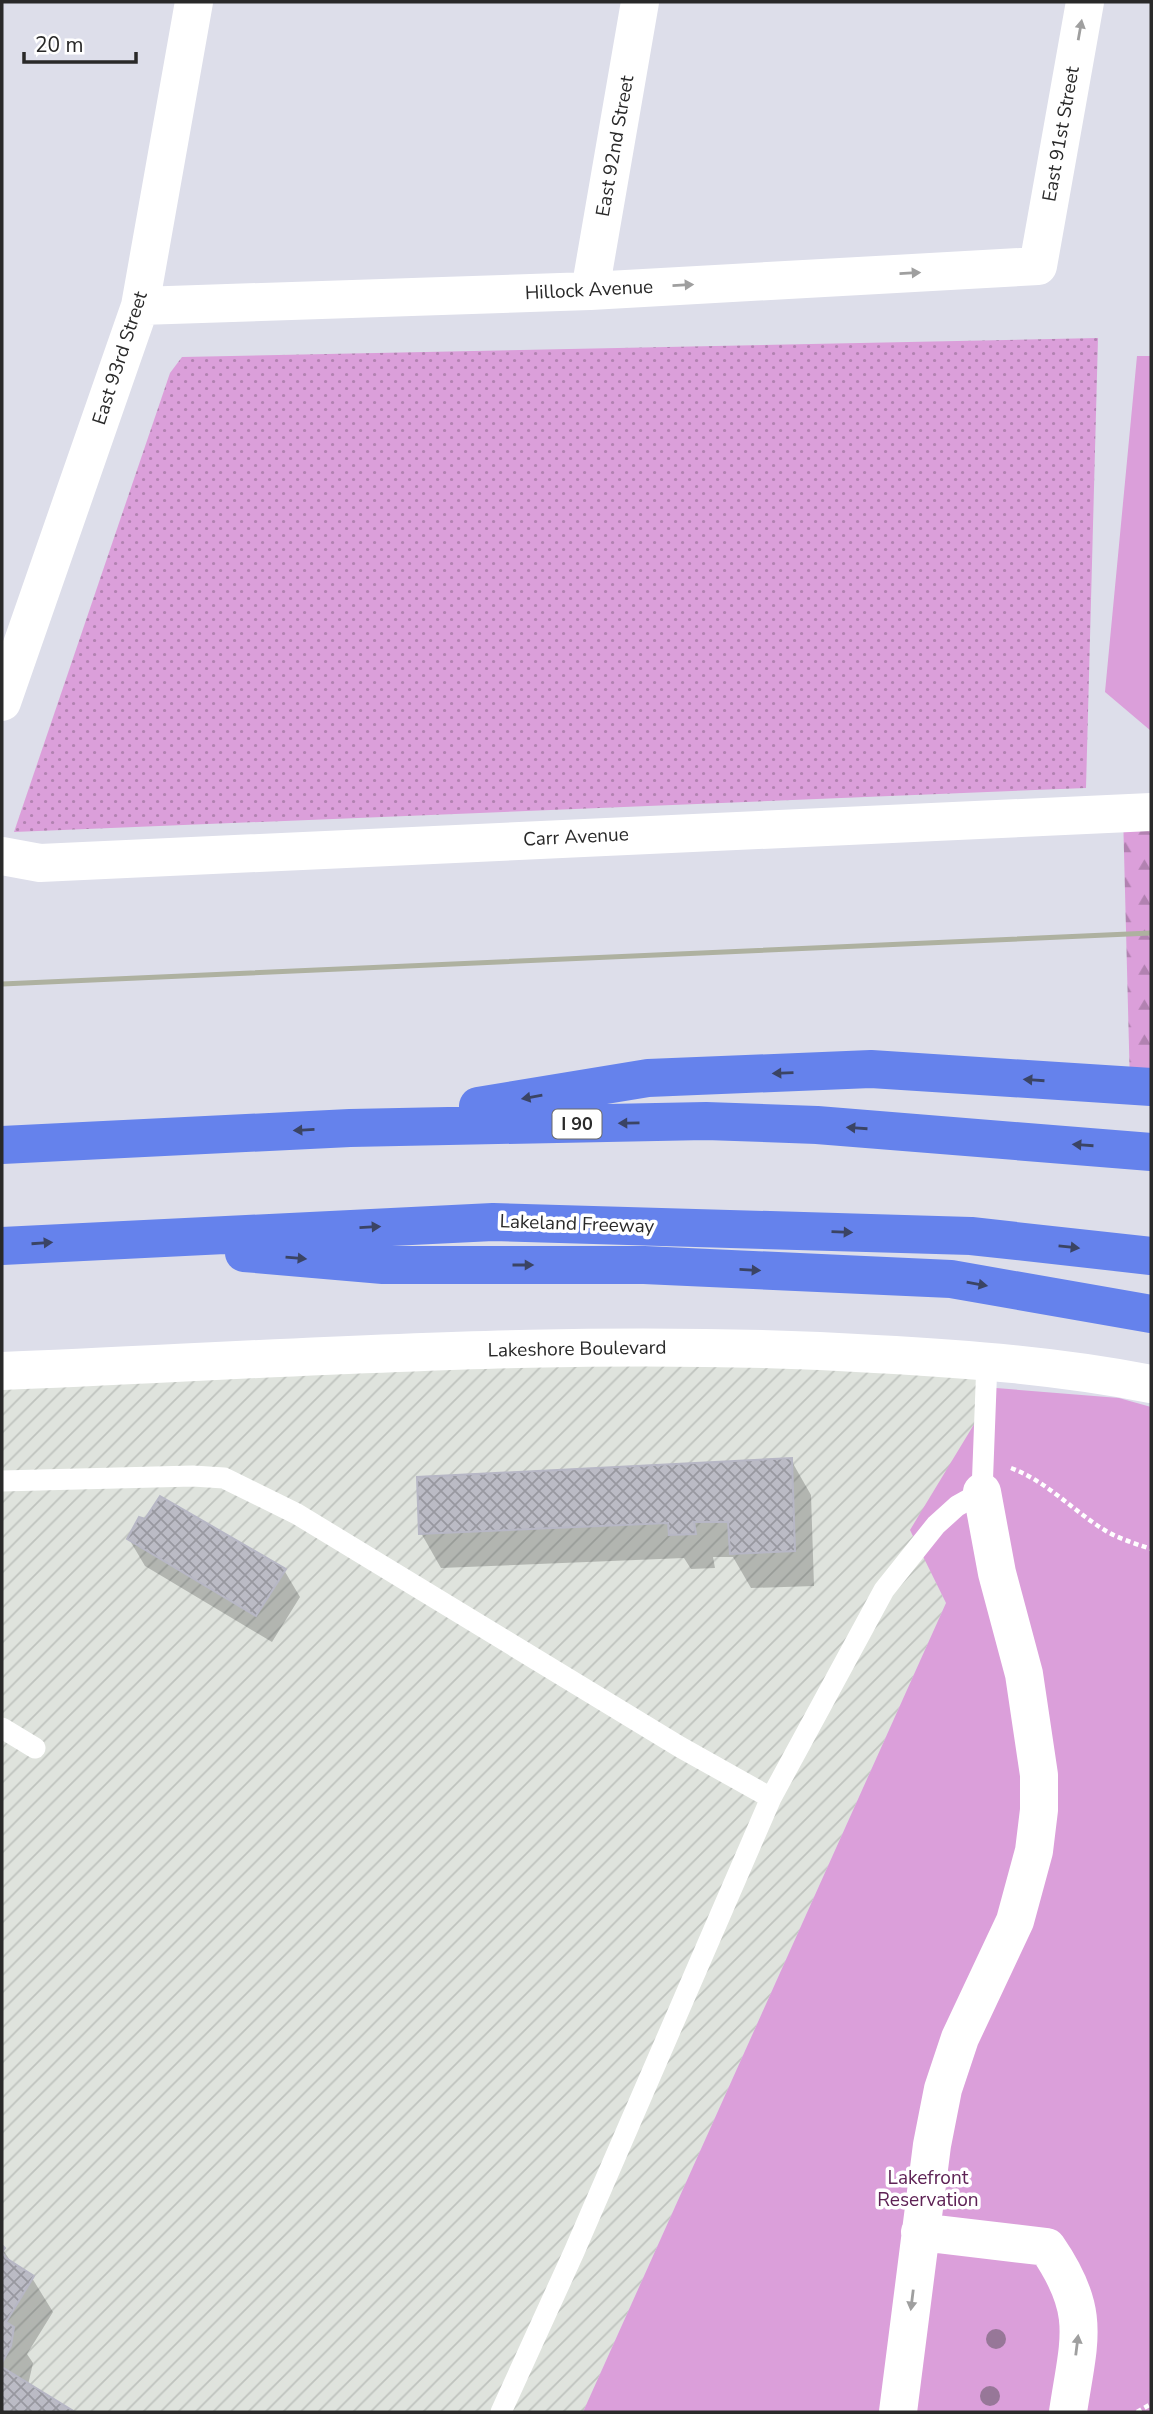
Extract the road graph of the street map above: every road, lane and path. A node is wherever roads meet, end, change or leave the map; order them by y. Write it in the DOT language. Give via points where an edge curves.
graph roads {
  1 [pos="194,2"];
  2 [pos="640,2"];
  3 [pos="1085,2"];
  4 [pos="1038,266"];
  5 [pos="590,291"];
  6 [pos="140,306"];
  7 [pos="2,702"];
  8 [pos="1151,812"];
  9 [pos="2,856"];
  10 [pos="1151,1087"];
  11 [pos="350,1128"];
  12 [pos="2,1144"];
  13 [pos="1151,1152"];
  14 [pos="81,1241"];
  15 [pos="2,1245"];
  16 [pos="1151,1256"];
  17 [pos="1151,1314"];
  18 [pos="986,1360"];
  19 [pos="2,1371"];
  20 [pos="1151,1384"];
  21 [pos="983,1476"];
  22 [pos="2,1481"];
  23 [pos="1151,1549"];
  24 [pos="2,1728"];
  25 [pos="35,1748"];
  26 [pos="771,1798"];
  27 [pos="920,2232"];
  28 [pos="1151,2404"];
  29 [pos="501,2412"];
  30 [pos="898,2412"];
  31 [pos="1068,2412"];
  32 [pos="1137,2412"];
  1 -- 6 [label="street, East 93rd Street"];
  2 -- 5 [label="street, East 92nd Street"];
  4 -- 3 [label="street, East 91st Street, one-way"];
  5 -- 4 [label="street, Hillock Avenue, one-way"];
  5 -- 6 [label="street, Hillock Avenue"];
  6 -- 7 [label="street, East 93rd Street"];
  8 -- 9 [label="street, Carr Avenue" via="40,863"];
  10 -- 11 [label="highway, one-way" via="871,1069 648,1078"];
  11 -- 12 [label="highway, I 90, one-way"];
  13 -- 11 [label="highway, I 90, one-way" via="830,1126 720,1122"];
  15 -- 14 [label="highway, Lakeland Freeway, one-way"];
  14 -- 16 [label="highway, Lakeland Freeway, one-way" via="492,1222 971,1236"];
  14 -- 17 [label="highway, one-way" via="383,1265 644,1265 951,1279"];
  18 -- 19 [label="street, Lakeshore Boulevard" via="762,1347 560,1348"];
  18 -- 20 [label="street, Lakeshore Boulevard"];
  18 -- 21 [label="lane"];
  21 -- 23 [label="path" via="1032,1476 1107,1531"];
  21 -- 26 [label="lane" via="884,1590"];
  21 -- 27 [label="street" via="997,1573 1024,1674 1040,1774 1040,1810 1015,1921 960,2038 943,2089"];
  22 -- 26 [label="lane" via="224,1478 297,1514"];
  24 -- 25 [label="lane"];
  26 -- 29 [label="lane"];
  27 -- 30 [label="street, one-way"];
  31 -- 27 [label="street, one-way" via="1079,2337 1077,2301 1047,2247"];
  28 -- 32 [label="path"];
}
